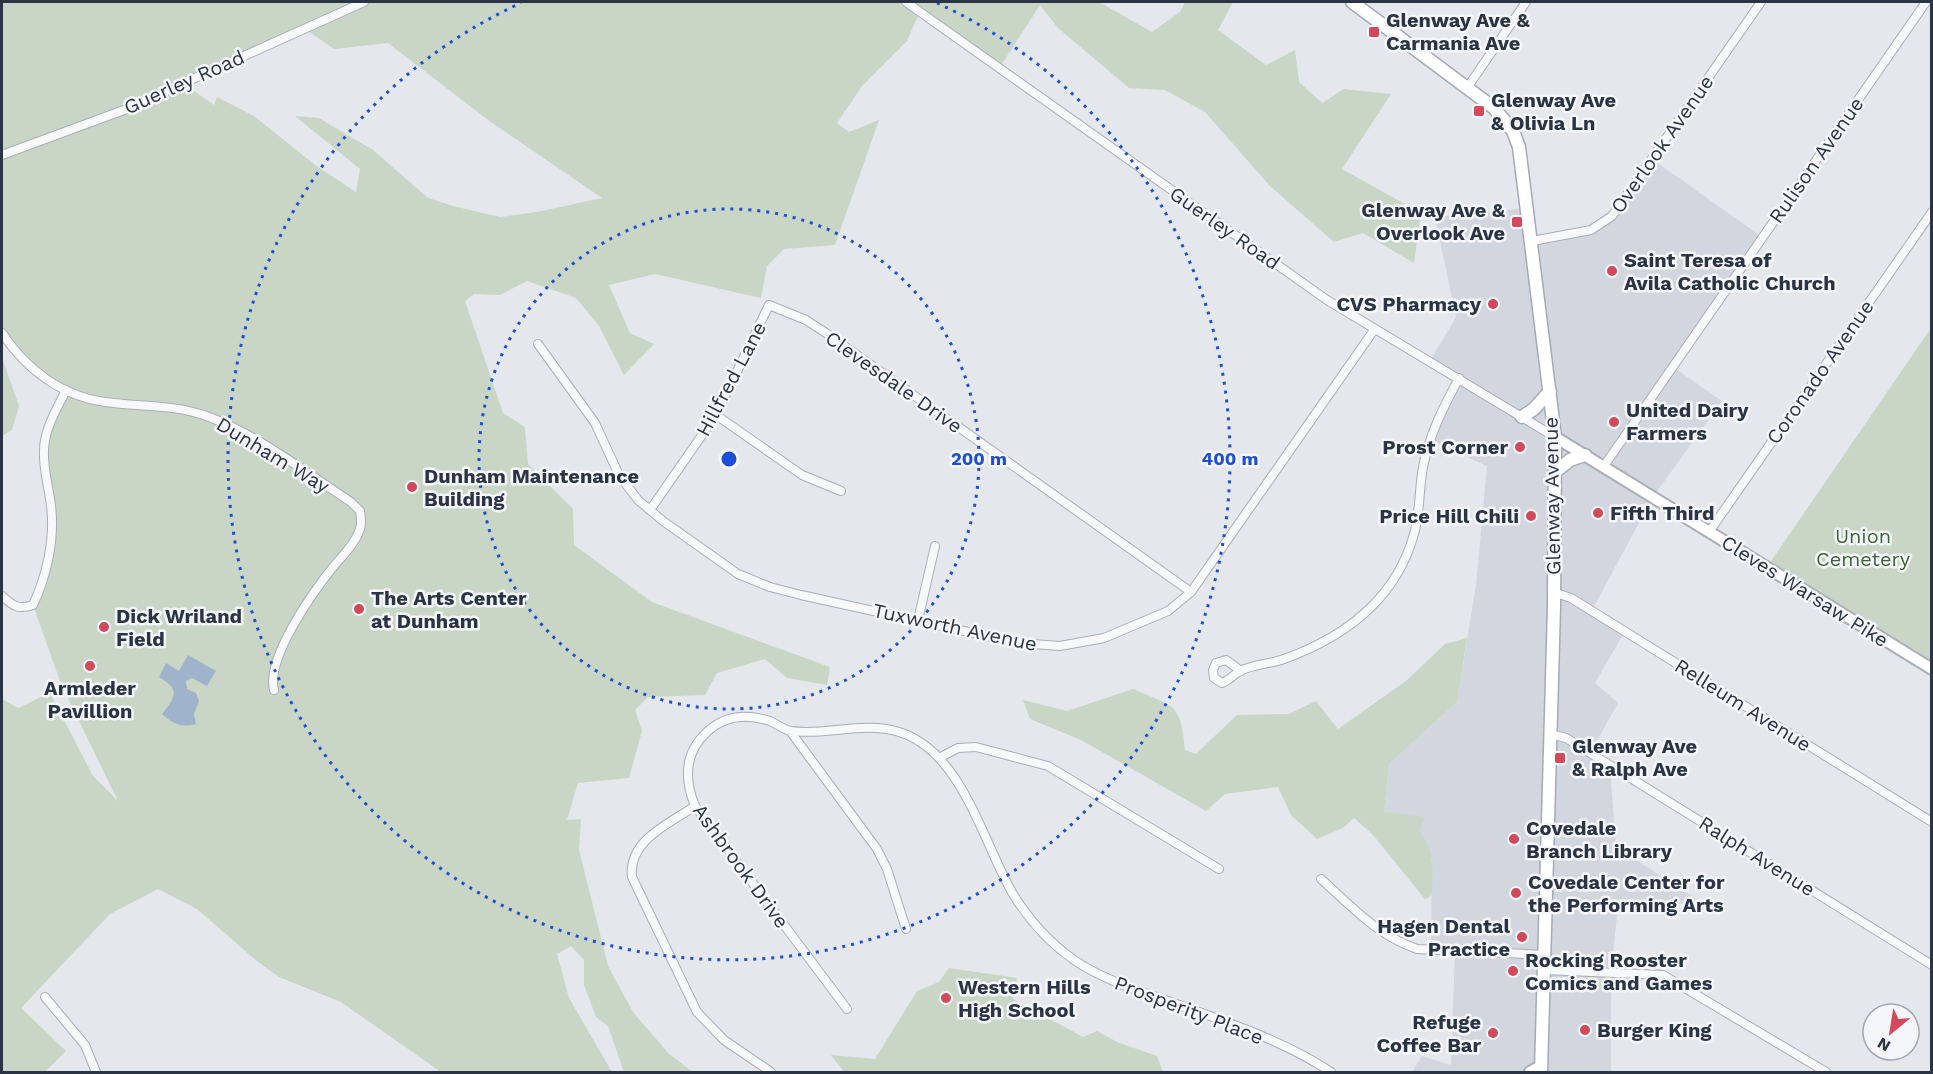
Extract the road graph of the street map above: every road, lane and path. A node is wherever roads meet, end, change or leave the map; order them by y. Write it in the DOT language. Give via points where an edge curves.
graph roads {
  1 [pos="364,2"];
  2 [pos="906,2"];
  3 [pos="1526,2"];
  4 [pos="1761,2"];
  5 [pos="1926,2"];
  6 [pos="1358,4"];
  7 [pos="1467,88"];
  8 [pos="2,156"];
  9 [pos="1932,212"];
  10 [pos="1532,242"];
  11 [pos="769,305"];
  12 [pos="1374,330"];
  13 [pos="2,333"];
  14 [pos="538,344"];
  15 [pos="1460,378"];
  16 [pos="66,390"];
  17 [pos="1550,391"];
  18 [pos="716,415"];
  19 [pos="1522,417"];
  20 [pos="1555,437"];
  21 [pos="1586,455"];
  22 [pos="1604,466"];
  23 [pos="1554,471"];
  24 [pos="841,491"];
  25 [pos="650,510"];
  26 [pos="1709,532"];
  27 [pos="935,546"];
  28 [pos="1191,592"];
  29 [pos="1553,592"];
  30 [pos="2,596"];
  31 [pos="918,620"];
  32 [pos="1932,669"];
  33 [pos="1241,670"];
  34 [pos="274,690"];
  35 [pos="790,731"];
  36 [pos="1550,734"];
  37 [pos="939,758"];
  38 [pos="695,806"];
  39 [pos="1932,822"];
  40 [pos="1219,869"];
  41 [pos="1321,879"];
  42 [pos="906,929"];
  43 [pos="1545,955"];
  44 [pos="1932,966"];
  45 [pos="1544,970"];
  46 [pos="45,997"];
  47 [pos="847,1009"];
  48 [pos="1537,1070"];
  49 [pos="96,1072"];
  50 [pos="771,1072"];
  51 [pos="1331,1072"];
  52 [pos="1826,1072"];
  1 -- 8 [label="street, Guerley Road" via="134,106"];
  2 -- 12 [label="street, Guerley Road"];
  3 -- 7 [label="street"];
  4 -- 10 [label="street, Overlook Avenue" via="1612,216 1592,230"];
  5 -- 22 [label="street, Rulison Avenue"];
  6 -- 7 [label="main road, Glenway Avenue"];
  7 -- 10 [label="main road, Glenway Avenue" via="1494,108 1513,131 1519,147"];
  9 -- 26 [label="street, Coronado Avenue"];
  10 -- 17 [label="main road, Glenway Avenue"];
  11 -- 18 [label="street, Hillfred Lane"];
  11 -- 28 [label="street, Clevesdale Drive" via="826,333"];
  12 -- 15 [label="street, Guerley Road"];
  12 -- 28 [label="street, Tuxworth Avenue"];
  13 -- 16 [label="street, Dunham Way" via="26,363 44,379"];
  14 -- 25 [label="street, Tuxworth Avenue" via="595,423 624,481"];
  15 -- 19 [label="street, Guerley Road"];
  15 -- 33 [label="street" via="1430,440 1408,550 1384,594 1362,616 1322,643 1278,662"];
  16 -- 30 [label="street" via="46,433 44,452 52,508 44,578 33,605 14,607"];
  16 -- 34 [label="street, Dunham Way" via="106,402 186,409 231,425 360,511 361,527 354,542 315,593 282,651 272,681"];
  17 -- 19 [label="main road"];
  17 -- 20 [label="main road, Glenway Avenue"];
  18 -- 24 [label="street" via="802,475"];
  18 -- 25 [label="street, Hillfred Lane"];
  19 -- 20 [label="street, Guerley Road"];
  20 -- 21 [label="street, Cleves Warsaw Pike"];
  20 -- 23 [label="main road, Glenway Avenue"];
  21 -- 22 [label="street, Cleves Warsaw Pike"];
  21 -- 23 [label="main road"];
  22 -- 26 [label="street, Cleves Warsaw Pike"];
  23 -- 29 [label="main road, Glenway Avenue"];
  25 -- 31 [label="street, Tuxworth Avenue" via="753,581"];
  26 -- 32 [label="street, Cleves Warsaw Pike"];
  27 -- 31 [label="street"];
  28 -- 31 [label="street, Tuxworth Avenue" via="1168,611 1104,638 1060,646 1019,643"];
  29 -- 36 [label="main road, Glenway Avenue"];
  29 -- 39 [label="street, Relleum Avenue" via="1571,598"];
  35 -- 37 [label="street, Ashbrook Drive" via="897,731 927,746"];
  35 -- 38 [label="street, Ashbrook Drive" via="773,722 744,716 727,719 708,730 688,762 687,783"];
  35 -- 42 [label="street" via="877,849"];
  36 -- 43 [label="main road, Glenway Avenue"];
  36 -- 44 [label="street, Ralph Avenue" via="1566,738"];
  37 -- 40 [label="street" via="958,748 976,747 1048,766"];
  37 -- 51 [label="street, Prosperity Place" via="973,811 1027,915 1073,959 1110,981 1279,1044"];
  38 -- 47 [label="street, Ashbrook Drive"];
  38 -- 50 [label="street" via="639,846 632,861 632,877 697,1012 724,1040"];
  41 -- 43 [label="street" via="1361,918 1417,949"];
  43 -- 45 [label="main road, Glenway Avenue"];
  45 -- 48 [label="main road, Glenway Avenue"];
  45 -- 52 [label="street" via="1663,975"];
  46 -- 49 [label="street" via="85,1046"];
}
